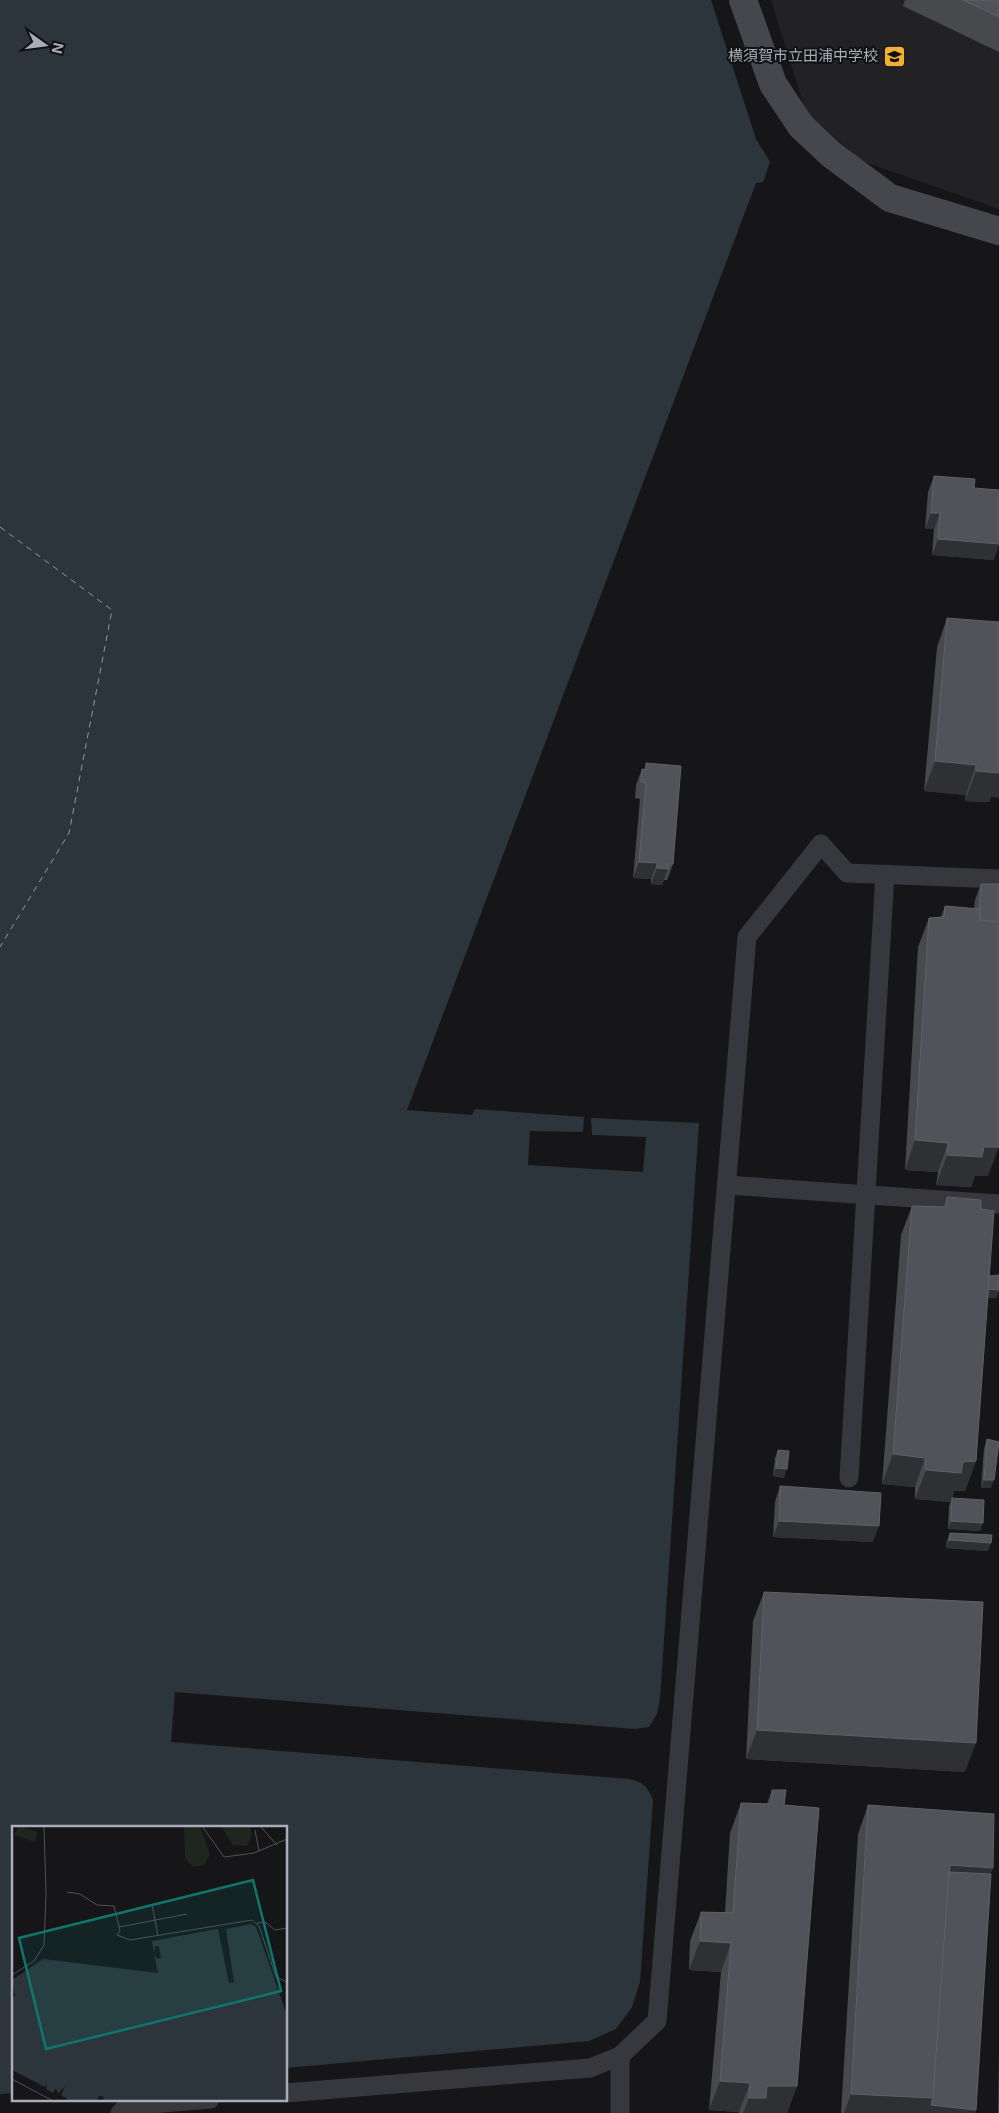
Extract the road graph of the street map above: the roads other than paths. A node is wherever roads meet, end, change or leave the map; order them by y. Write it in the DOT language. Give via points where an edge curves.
graph roads {
  1 [pos="743,0"];
  2 [pos="999,232"];
  3 [pos="886,874"];
  4 [pos="999,879"];
  5 [pos="727,1185"];
  6 [pos="866,1195"];
  7 [pos="999,1204"];
  8 [pos="849,1478"];
  9 [pos="620,2056"];
  10 [pos="288,2093"];
  11 [pos="198,2100"];
  12 [pos="120,2113"];
  13 [pos="620,2113"];
  1 -- 2 [label="street" via="774,84 800,126 832,156 890,198"];
  3 -- 4 [label="lane"];
  3 -- 5 [label="lane" via="847,873 821,844 747,937"];
  3 -- 6 [label="lane"];
  5 -- 6 [label="lane"];
  5 -- 9 [label="lane" via="657,2021"];
  6 -- 7 [label="lane"];
  6 -- 8 [label="lane"];
  9 -- 10 [label="lane" via="590,2068"];
  9 -- 13 [label="lane"];
  11 -- 12 [label="lane" via="127,2106"];
}
